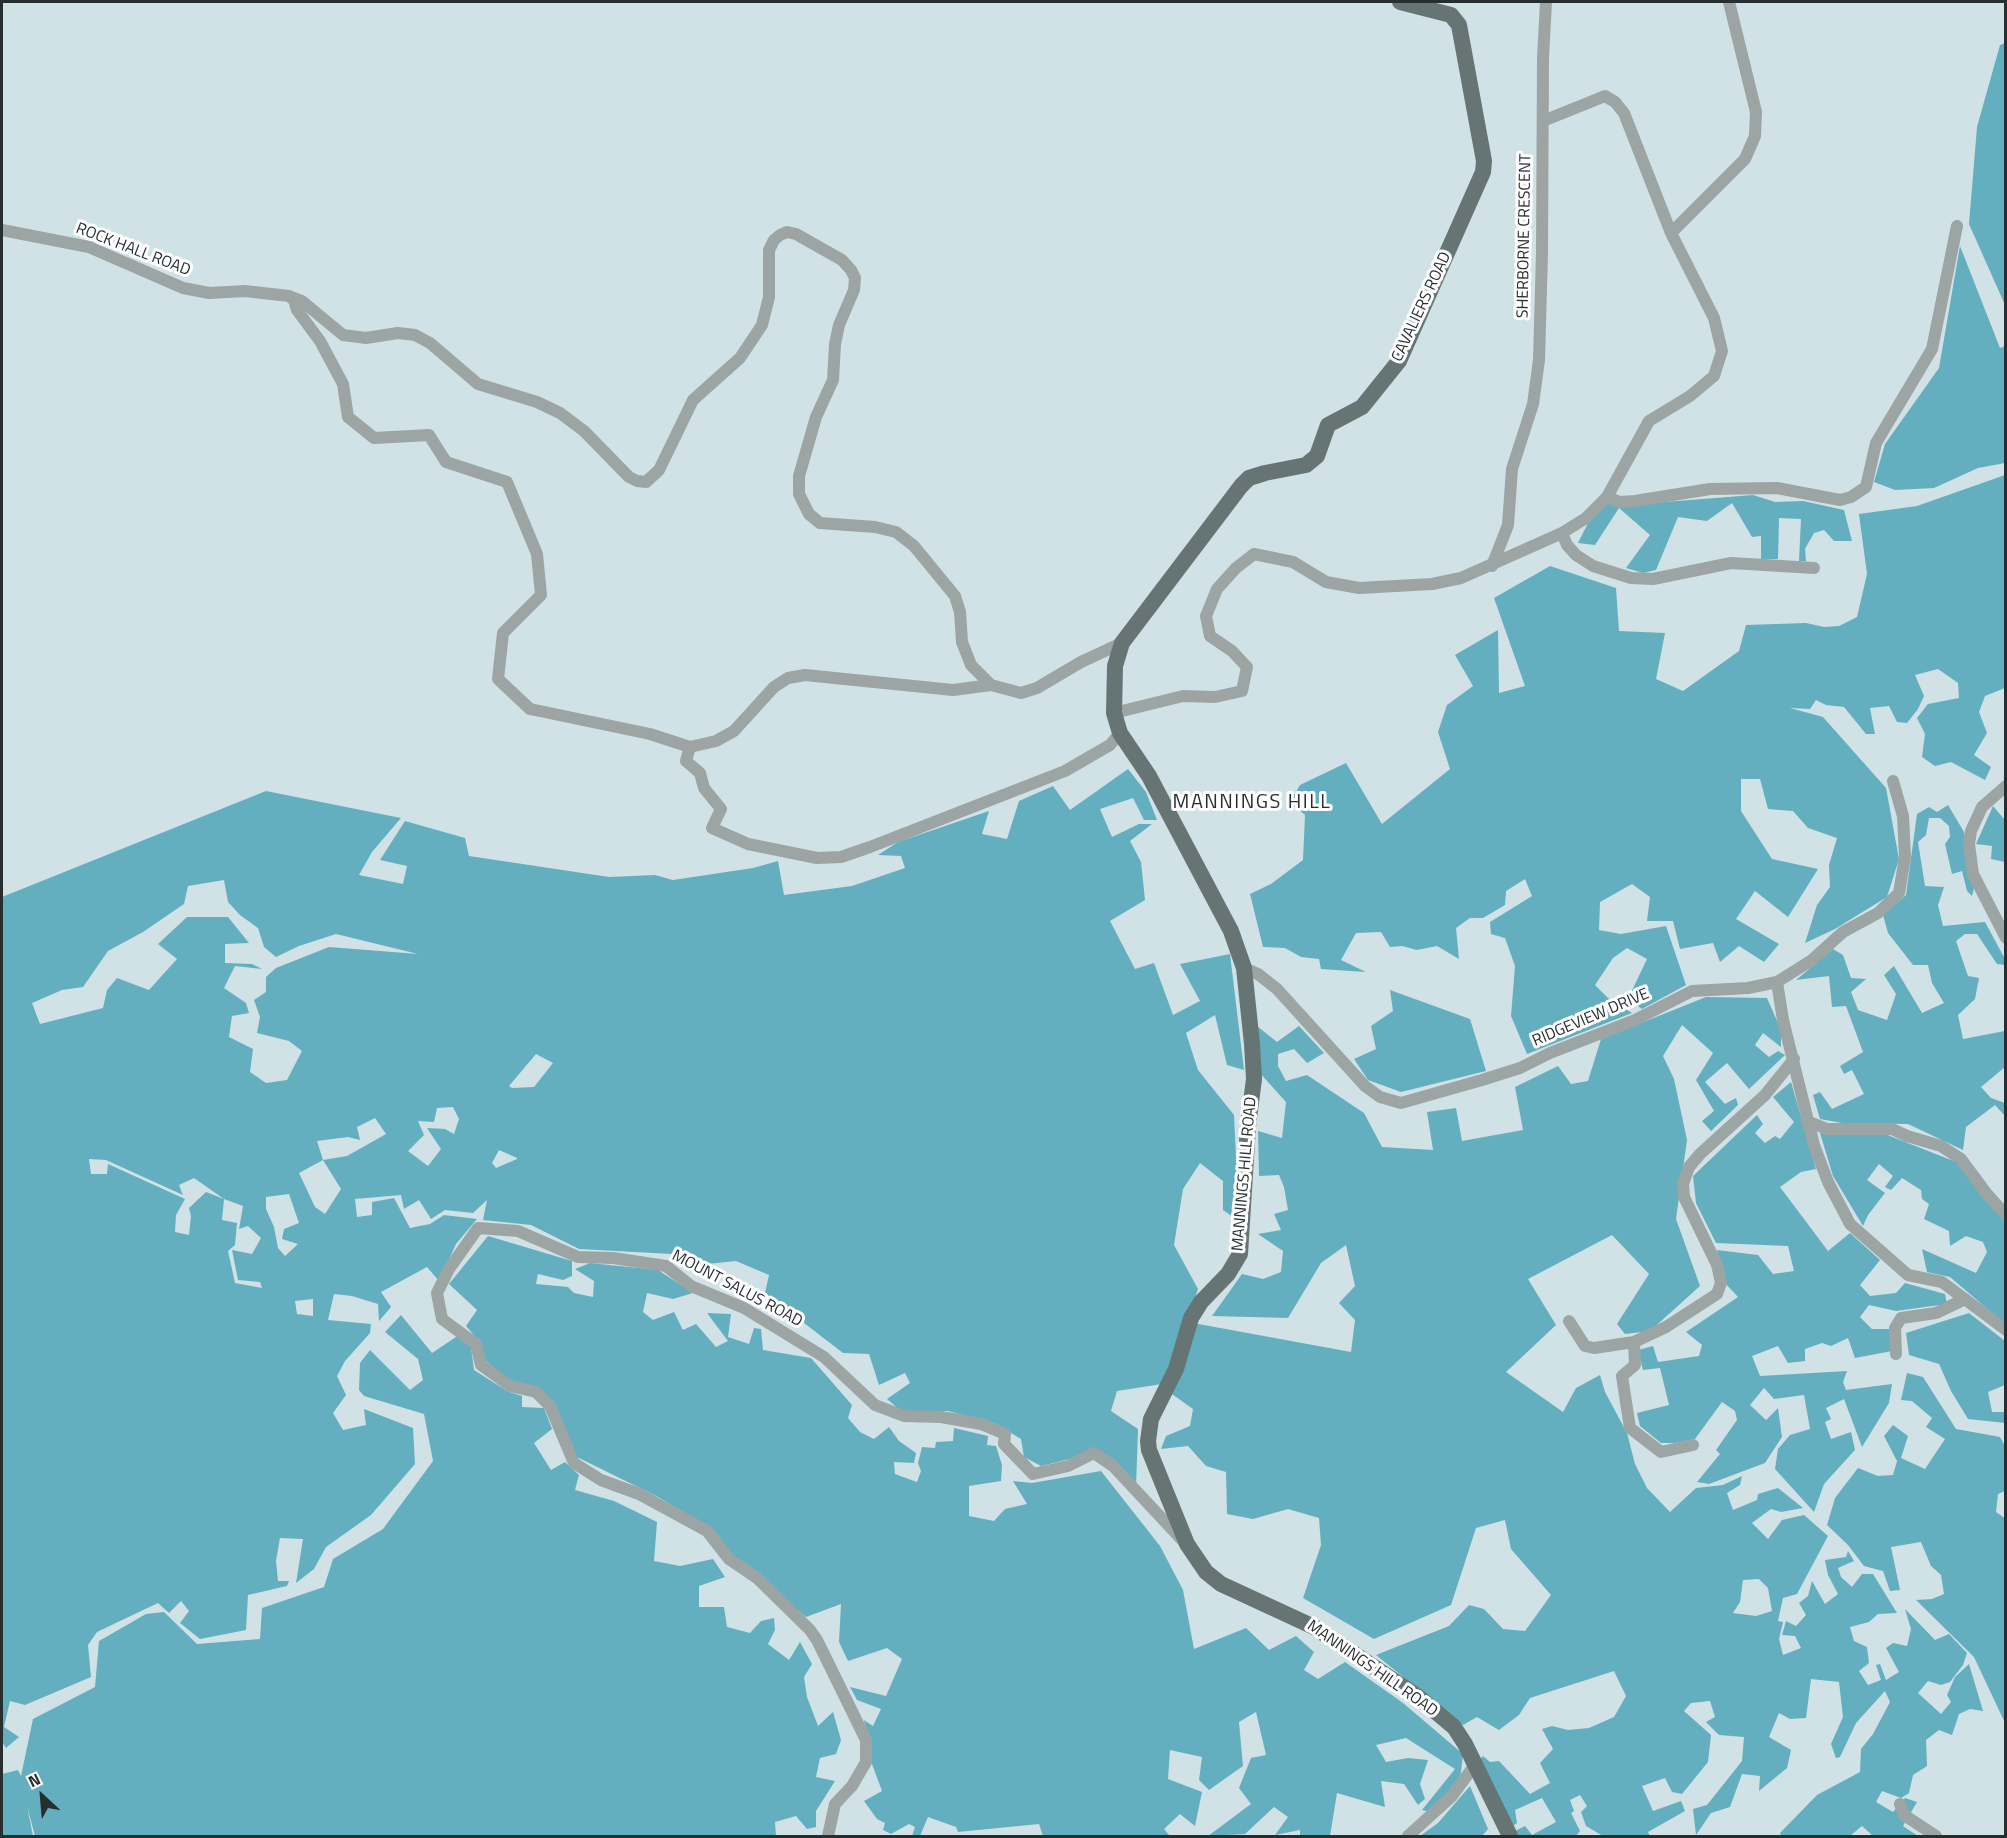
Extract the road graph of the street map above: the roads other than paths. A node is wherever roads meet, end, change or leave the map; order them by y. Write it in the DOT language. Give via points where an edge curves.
graph roads {
  1 [pos="1400,2"];
  2 [pos="1546,2"];
  3 [pos="1729,2"];
  4 [pos="1543,121"];
  5 [pos="1958,226"];
  6 [pos="2,230"];
  7 [pos="1671,233"];
  8 [pos="289,296"];
  9 [pos="1606,497"];
  10 [pos="1562,533"];
  11 [pos="1492,566"];
  12 [pos="1814,568"];
  13 [pos="1122,643"];
  14 [pos="991,685"];
  15 [pos="1114,713"];
  16 [pos="1120,733"];
  17 [pos="690,747"];
  18 [pos="1893,781"];
  19 [pos="2006,786"];
  20 [pos="2006,938"];
  21 [pos="1244,968"];
  22 [pos="1777,982"];
  23 [pos="1794,1059"];
  24 [pos="1807,1121"];
  25 [pos="2006,1215"];
  26 [pos="1965,1299"];
  27 [pos="1569,1322"];
  28 [pos="2006,1330"];
  29 [pos="1634,1342"];
  30 [pos="1896,1354"];
  31 [pos="1693,1445"];
  32 [pos="1187,1544"];
  33 [pos="1474,1766"];
  34 [pos="1900,1804"];
  35 [pos="828,1836"];
  36 [pos="1408,1836"];
  37 [pos="1510,1836"];
  38 [pos="1936,1836"];
  1 -- 13 [label="main road, CAVALIERS ROAD" via="1451,15 1459,25 1483,172 1399,362 1362,407 1328,425 1317,456 1306,465 1249,478 1241,486"];
  2 -- 4 [label="street, SHERBORNE CRESCENT"];
  3 -- 7 [label="street" via="1756,112 1755,136 1744,159"];
  4 -- 7 [label="street" via="1595,98 1605,96 1615,102 1624,113"];
  4 -- 11 [label="street, SHERBORNE CRESCENT" via="1542,264 1535,393 1512,469 1508,525"];
  5 -- 9 [label="street" via="1932,349 1876,443 1866,487 1840,500 1777,488 1710,489 1620,502"];
  6 -- 8 [label="street, ROCK HALL ROAD" via="89,247 183,288 209,293 246,291"];
  7 -- 9 [label="street" via="1714,318 1722,351 1714,376 1649,421"];
  8 -- 14 [label="street, ROCK HALL ROAD" via="302,301 343,335 415,335 478,384 560,413 584,431 629,477 646,482 659,470 693,400 740,358 762,325 769,297 769,250 780,234 796,234 842,261 855,278 837,335 832,380 816,417 799,476 799,494 809,514 820,523 876,527 896,532 914,546 955,596 962,642 971,665"];
  8 -- 17 [label="street" via="343,384 348,417 374,438 429,435 446,462 507,482 537,554 541,595 503,633 498,679 530,709 650,734"];
  9 -- 10 [label="street" via="1586,518"];
  10 -- 11 [label="street"];
  10 -- 12 [label="street" via="1576,555 1593,566 1631,578 1653,579 1731,564"];
  11 -- 15 [label="street" via="1431,584 1359,588 1326,582 1293,562 1254,554 1217,589 1206,616 1210,636 1232,651 1247,668 1242,691 1215,698 1183,696"];
  13 -- 14 [label="street" via="1037,688 1021,693"];
  13 -- 15 [label="main road, MANNINGS HILL ROAD" via="1115,666"];
  14 -- 17 [label="street" via="953,690 805,675 788,678 774,687 734,731 716,741"];
  15 -- 16 [label="main road, MANNINGS HILL ROAD"];
  16 -- 17 [label="street" via="1110,745 1065,771 870,847 841,857 817,858 748,844 712,828 721,809 704,788 700,772 686,761"];
  16 -- 21 [label="main road, MANNINGS HILL ROAD" via="1149,776 1232,931"];
  18 -- 22 [label="street, RIDGEVIEW DRIVE" via="1904,816 1905,856 1899,893 1878,913 1844,932 1812,960"];
  19 -- 20 [label="street" via="1982,807 1969,844 1973,874"];
  21 -- 22 [label="street, RIDGEVIEW DRIVE" via="1277,989 1365,1086 1380,1097 1401,1103 1520,1068 1635,1020 1692,991"];
  21 -- 32 [label="main road, MANNINGS HILL ROAD" via="1254,1079 1240,1254 1191,1318 1176,1369 1151,1419 1148,1441"];
  22 -- 23 [label="street"];
  23 -- 24 [label="street"];
  23 -- 29 [label="street" via="1765,1095 1700,1154 1689,1167 1683,1184 1684,1197 1717,1265 1721,1283 1717,1294 1666,1328"];
  24 -- 25 [label="street" via="1827,1129 1892,1129 1941,1146 1961,1159"];
  24 -- 26 [label="street" via="1828,1182 1850,1224 1908,1275 1942,1282"];
  26 -- 28 [label="street"];
  26 -- 30 [label="street" via="1936,1313 1901,1318 1895,1328"];
  27 -- 29 [label="street" via="1585,1346"];
  29 -- 31 [label="street" via="1635,1365 1622,1376 1630,1428 1660,1452"];
  32 -- 33 [label="main road, MANNINGS HILL ROAD" via="1206,1572 1221,1584 1314,1627 1417,1696 1454,1727"];
  32 -- 35 [label="street, MOUNT SALUS ROAD" via="1113,1466 1094,1453 1068,1466 1033,1474 1004,1444 1005,1434 981,1424 904,1416 875,1405 824,1357 744,1308 691,1286 666,1266 579,1257 518,1231 478,1228 437,1293 442,1319 476,1344 481,1365 510,1386 536,1392 550,1406 574,1463 707,1531 729,1558 757,1578 817,1640 866,1740 866,1762 836,1804"];
  33 -- 36 [label="street" via="1452,1796"];
  33 -- 37 [label="main road, MANNINGS HILL ROAD"];
  34 -- 38 [label="street" via="1904,1815"];
}
